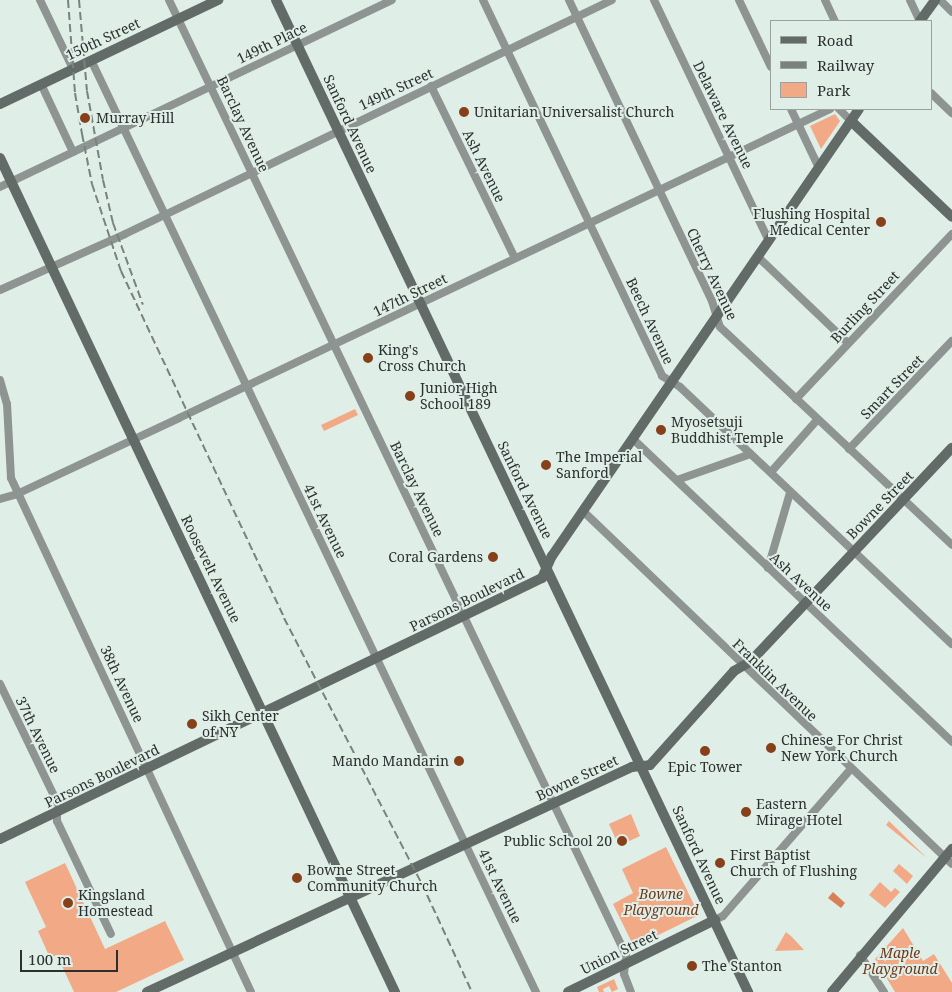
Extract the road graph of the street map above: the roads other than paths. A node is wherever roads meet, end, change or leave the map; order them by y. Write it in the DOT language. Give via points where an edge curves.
graph roads {
  1 [pos="40,0"];
  2 [pos="169,0"];
  3 [pos="218,0"];
  4 [pos="276,0"];
  5 [pos="391,0"];
  6 [pos="483,0"];
  7 [pos="569,0"];
  8 [pos="612,0"];
  9 [pos="654,0"];
  10 [pos="739,0"];
  11 [pos="825,0"];
  12 [pos="910,0"];
  13 [pos="935,0"];
  14 [pos="940,0"];
  15 [pos="952,12"];
  16 [pos="577,17"];
  17 [pos="178,19"];
  18 [pos="835,20"];
  19 [pos="920,20"];
  20 [pos="921,20"];
  21 [pos="297,45"];
  22 [pos="507,50"];
  23 [pos="91,60"];
  24 [pos="770,65"];
  25 [pos="73,69"];
  26 [pos="41,84"];
  27 [pos="211,86"];
  28 [pos="431,86"];
  29 [pos="932,94"];
  30 [pos="0,104"];
  31 [pos="791,110"];
  32 [pos="828,110"];
  33 [pos="840,110"];
  34 [pos="857,110"];
  35 [pos="952,114"];
  36 [pos="851,121"];
  37 [pos="797,123"];
  38 [pos="124,128"];
  39 [pos="338,130"];
  40 [pos="75,151"];
  41 [pos="728,156"];
  42 [pos="0,158"];
  43 [pos="819,168"];
  44 [pos="252,172"];
  45 [pos="11,181"];
  46 [pos="0,187"];
  47 [pos="659,189"];
  48 [pos="164,214"];
  49 [pos="952,217"];
  50 [pos="590,222"];
  51 [pos="952,234"];
  52 [pos="769,241"];
  53 [pos="758,257"];
  54 [pos="515,258"];
  55 [pos="52,267"];
  56 [pos="0,290"];
  57 [pos="420,303"];
  58 [pos="717,318"];
  59 [pos="952,341"];
  60 [pos="848,343"];
  61 [pos="334,344"];
  62 [pos="0,380"];
  63 [pos="672,382"];
  64 [pos="247,386"];
  65 [pos="796,399"];
  66 [pos="818,420"];
  67 [pos="134,439"];
  68 [pos="633,439"];
  69 [pos="952,448"];
  70 [pos="849,449"];
  71 [pos="751,454"];
  72 [pos="771,472"];
  73 [pos="677,480"];
  74 [pos="790,493"];
  75 [pos="18,494"];
  76 [pos="0,499"];
  77 [pos="903,500"];
  78 [pos="584,512"];
  79 [pos="952,545"];
  80 [pos="854,552"];
  81 [pos="547,568"];
  82 [pos="768,568"];
  83 [pos="805,603"];
  84 [pos="464,617"];
  85 [pos="952,644"];
  86 [pos="377,658"];
  87 [pos="742,666"];
  88 [pos="0,684"];
  89 [pos="265,712"];
  90 [pos="952,742"];
  91 [pos="642,766"];
  92 [pos="148,768"];
  93 [pos="850,770"];
  94 [pos="554,804"];
  95 [pos="57,813"];
  96 [pos="0,839"];
  97 [pos="466,844"];
  98 [pos="952,849"];
  99 [pos="948,861"];
  100 [pos="352,897"];
  101 [pos="715,920"];
  102 [pos="111,934"];
  103 [pos="233,952"];
  104 [pos="860,955"];
  105 [pos="625,964"];
  106 [pos="148,992"];
  107 [pos="251,992"];
  108 [pos="395,992"];
  109 [pos="536,992"];
  110 [pos="568,992"];
  111 [pos="631,992"];
  112 [pos="748,992"];
  113 [pos="832,992"];
  114 [pos="884,992"];
  1 -- 25 [label="street"];
  2 -- 17 [label="street, Barclay Avenue"];
  3 -- 17 [label="street, 150th Street"];
  4 -- 21 [label="street, Sanford Avenue"];
  5 -- 21 [label="street, 149th Place"];
  6 -- 22 [label="street, Beech Avenue"];
  7 -- 16 [label="street, Cherry Avenue"];
  8 -- 16 [label="street, 149th Street"];
  9 -- 41 [label="street, Delaware Avenue"];
  10 -- 24 [label="street"];
  11 -- 18 [label="street"];
  12 -- 19 [label="street"];
  13 -- 20 [label="street"];
  14 -- 15 [label="street"];
  16 -- 22 [label="street, 149th Street"];
  16 -- 47 [label="street, Cherry Avenue"];
  17 -- 23 [label="street, 150th Street"];
  17 -- 27 [label="street, Barclay Avenue"];
  21 -- 27 [label="street, 149th Place"];
  21 -- 39 [label="street, Sanford Avenue"];
  22 -- 28 [label="street, 149th Street"];
  22 -- 50 [label="street, Beech Avenue"];
  23 -- 25 [label="street, 150th Street"];
  23 -- 38 [label="street, 41st Avenue"];
  25 -- 26 [label="street, 150th Street"];
  26 -- 30 [label="street, 150th Street"];
  26 -- 40 [label="street"];
  27 -- 38 [label="street, 149th Place"];
  27 -- 44 [label="street, Barclay Avenue"];
  28 -- 39 [label="street, 149th Street"];
  28 -- 54 [label="street, Ash Avenue"];
  29 -- 35 [label="street"];
  31 -- 37 [label="street"];
  32 -- 37 [label="street, 147th Street"];
  33 -- 36 [label="street"];
  34 -- 36 [label="street, Parsons Boulevard"];
  36 -- 43 [label="street, Parsons Boulevard"];
  36 -- 49 [label="street"];
  37 -- 41 [label="street, 147th Street"];
  37 -- 43 [label="street"];
  38 -- 40 [label="street, 149th Place"];
  38 -- 48 [label="street, 41st Avenue"];
  39 -- 44 [label="street, 149th Street"];
  39 -- 57 [label="street, Sanford Avenue"];
  40 -- 45 [label="street, 149th Place"];
  41 -- 47 [label="street, 147th Street"];
  41 -- 52 [label="street, Delaware Avenue"];
  42 -- 45 [label="street, Roosevelt Avenue"];
  43 -- 52 [label="street, Parsons Boulevard"];
  44 -- 48 [label="street, 149th Street"];
  44 -- 61 [label="street, Barclay Avenue"];
  45 -- 46 [label="street, 149th Place"];
  45 -- 55 [label="street, Roosevelt Avenue"];
  47 -- 50 [label="street, 147th Street"];
  47 -- 58 [label="street, Cherry Avenue"];
  48 -- 55 [label="street, 149th Street"];
  48 -- 64 [label="street, 41st Avenue"];
  50 -- 54 [label="street, 147th Street"];
  50 -- 63 [label="street, Beech Avenue" via="662,376"];
  51 -- 60 [label="street, Burling Street"];
  52 -- 53 [label="street, Parsons Boulevard"];
  53 -- 58 [label="street, Parsons Boulevard"];
  53 -- 60 [label="street"];
  54 -- 57 [label="street, 147th Street"];
  55 -- 56 [label="street, 149th Street"];
  55 -- 67 [label="street, Roosevelt Avenue"];
  57 -- 61 [label="street, 147th Street"];
  57 -- 81 [label="street, Sanford Avenue"];
  58 -- 63 [label="street, Parsons Boulevard"];
  58 -- 65 [label="street, Cherry Avenue" via="720,327"];
  59 -- 70 [label="street, Smart Street"];
  60 -- 65 [label="street, Burling Street"];
  61 -- 64 [label="street, 147th Street"];
  61 -- 84 [label="street, Barclay Avenue"];
  62 -- 75 [label="street, 38th Avenue" via="8,410 11,478"];
  63 -- 68 [label="street, Parsons Boulevard"];
  63 -- 71 [label="street, Beech Avenue"];
  64 -- 67 [label="street, 147th Street"];
  64 -- 86 [label="street, 41st Avenue"];
  65 -- 66 [label="street, Cherry Avenue"];
  66 -- 70 [label="street, Cherry Avenue"];
  66 -- 72 [label="street"];
  67 -- 75 [label="street, 147th Street"];
  67 -- 89 [label="street, Roosevelt Avenue"];
  68 -- 73 [label="street, Ash Avenue"];
  68 -- 78 [label="street, Parsons Boulevard"];
  69 -- 77 [label="street, Bowne Street"];
  70 -- 77 [label="street, Cherry Avenue"];
  71 -- 72 [label="street, Beech Avenue"];
  71 -- 73 [label="street"];
  72 -- 74 [label="street, Beech Avenue"];
  73 -- 82 [label="street, Ash Avenue"];
  74 -- 80 [label="street, Beech Avenue"];
  74 -- 82 [label="street"];
  75 -- 76 [label="street, 147th Street"];
  75 -- 92 [label="street, 38th Avenue"];
  77 -- 79 [label="street, Cherry Avenue"];
  77 -- 80 [label="street, Bowne Street"];
  78 -- 81 [label="street, Parsons Boulevard"];
  78 -- 87 [label="street, Franklin Avenue"];
  80 -- 83 [label="street, Bowne Street"];
  80 -- 85 [label="street, Beech Avenue"];
  81 -- 84 [label="street, Parsons Boulevard" via="542,578"];
  81 -- 91 [label="street, Sanford Avenue"];
  82 -- 83 [label="street, Ash Avenue"];
  83 -- 87 [label="street, Bowne Street"];
  83 -- 90 [label="street, Ash Avenue"];
  84 -- 86 [label="street, Parsons Boulevard"];
  84 -- 94 [label="street, Barclay Avenue"];
  86 -- 89 [label="street, Parsons Boulevard"];
  86 -- 97 [label="street, 41st Avenue"];
  87 -- 91 [label="street, Bowne Street" via="650,765"];
  87 -- 93 [label="street, Franklin Avenue"];
  88 -- 95 [label="street, 37th Avenue" via="57,802"];
  89 -- 92 [label="street, Parsons Boulevard"];
  89 -- 100 [label="street, Roosevelt Avenue"];
  91 -- 94 [label="street, Bowne Street"];
  91 -- 101 [label="street, Sanford Avenue"];
  92 -- 95 [label="street, Parsons Boulevard"];
  92 -- 103 [label="street, 38th Avenue"];
  93 -- 99 [label="street, Franklin Avenue"];
  93 -- 101 [label="street, Union Street" via="723,916"];
  94 -- 97 [label="street, Bowne Street"];
  94 -- 105 [label="street, Barclay Avenue" via="626,955"];
  95 -- 96 [label="street, Parsons Boulevard"];
  95 -- 102 [label="street, 37th Avenue" via="57,821"];
  97 -- 100 [label="street, Bowne Street"];
  97 -- 109 [label="street, 41st Avenue"];
  98 -- 99 [label="street"];
  99 -- 104 [label="street"];
  100 -- 103 [label="street, Bowne Street"];
  100 -- 108 [label="street, Roosevelt Avenue"];
  101 -- 105 [label="street, Union Street"];
  101 -- 112 [label="street, Sanford Avenue"];
  103 -- 106 [label="street, Bowne Street"];
  103 -- 107 [label="street, 38th Avenue"];
  104 -- 113 [label="street"];
  104 -- 114 [label="street"];
  105 -- 110 [label="street, Union Street"];
  105 -- 111 [label="street, Barclay Avenue" via="624,974"];
}
